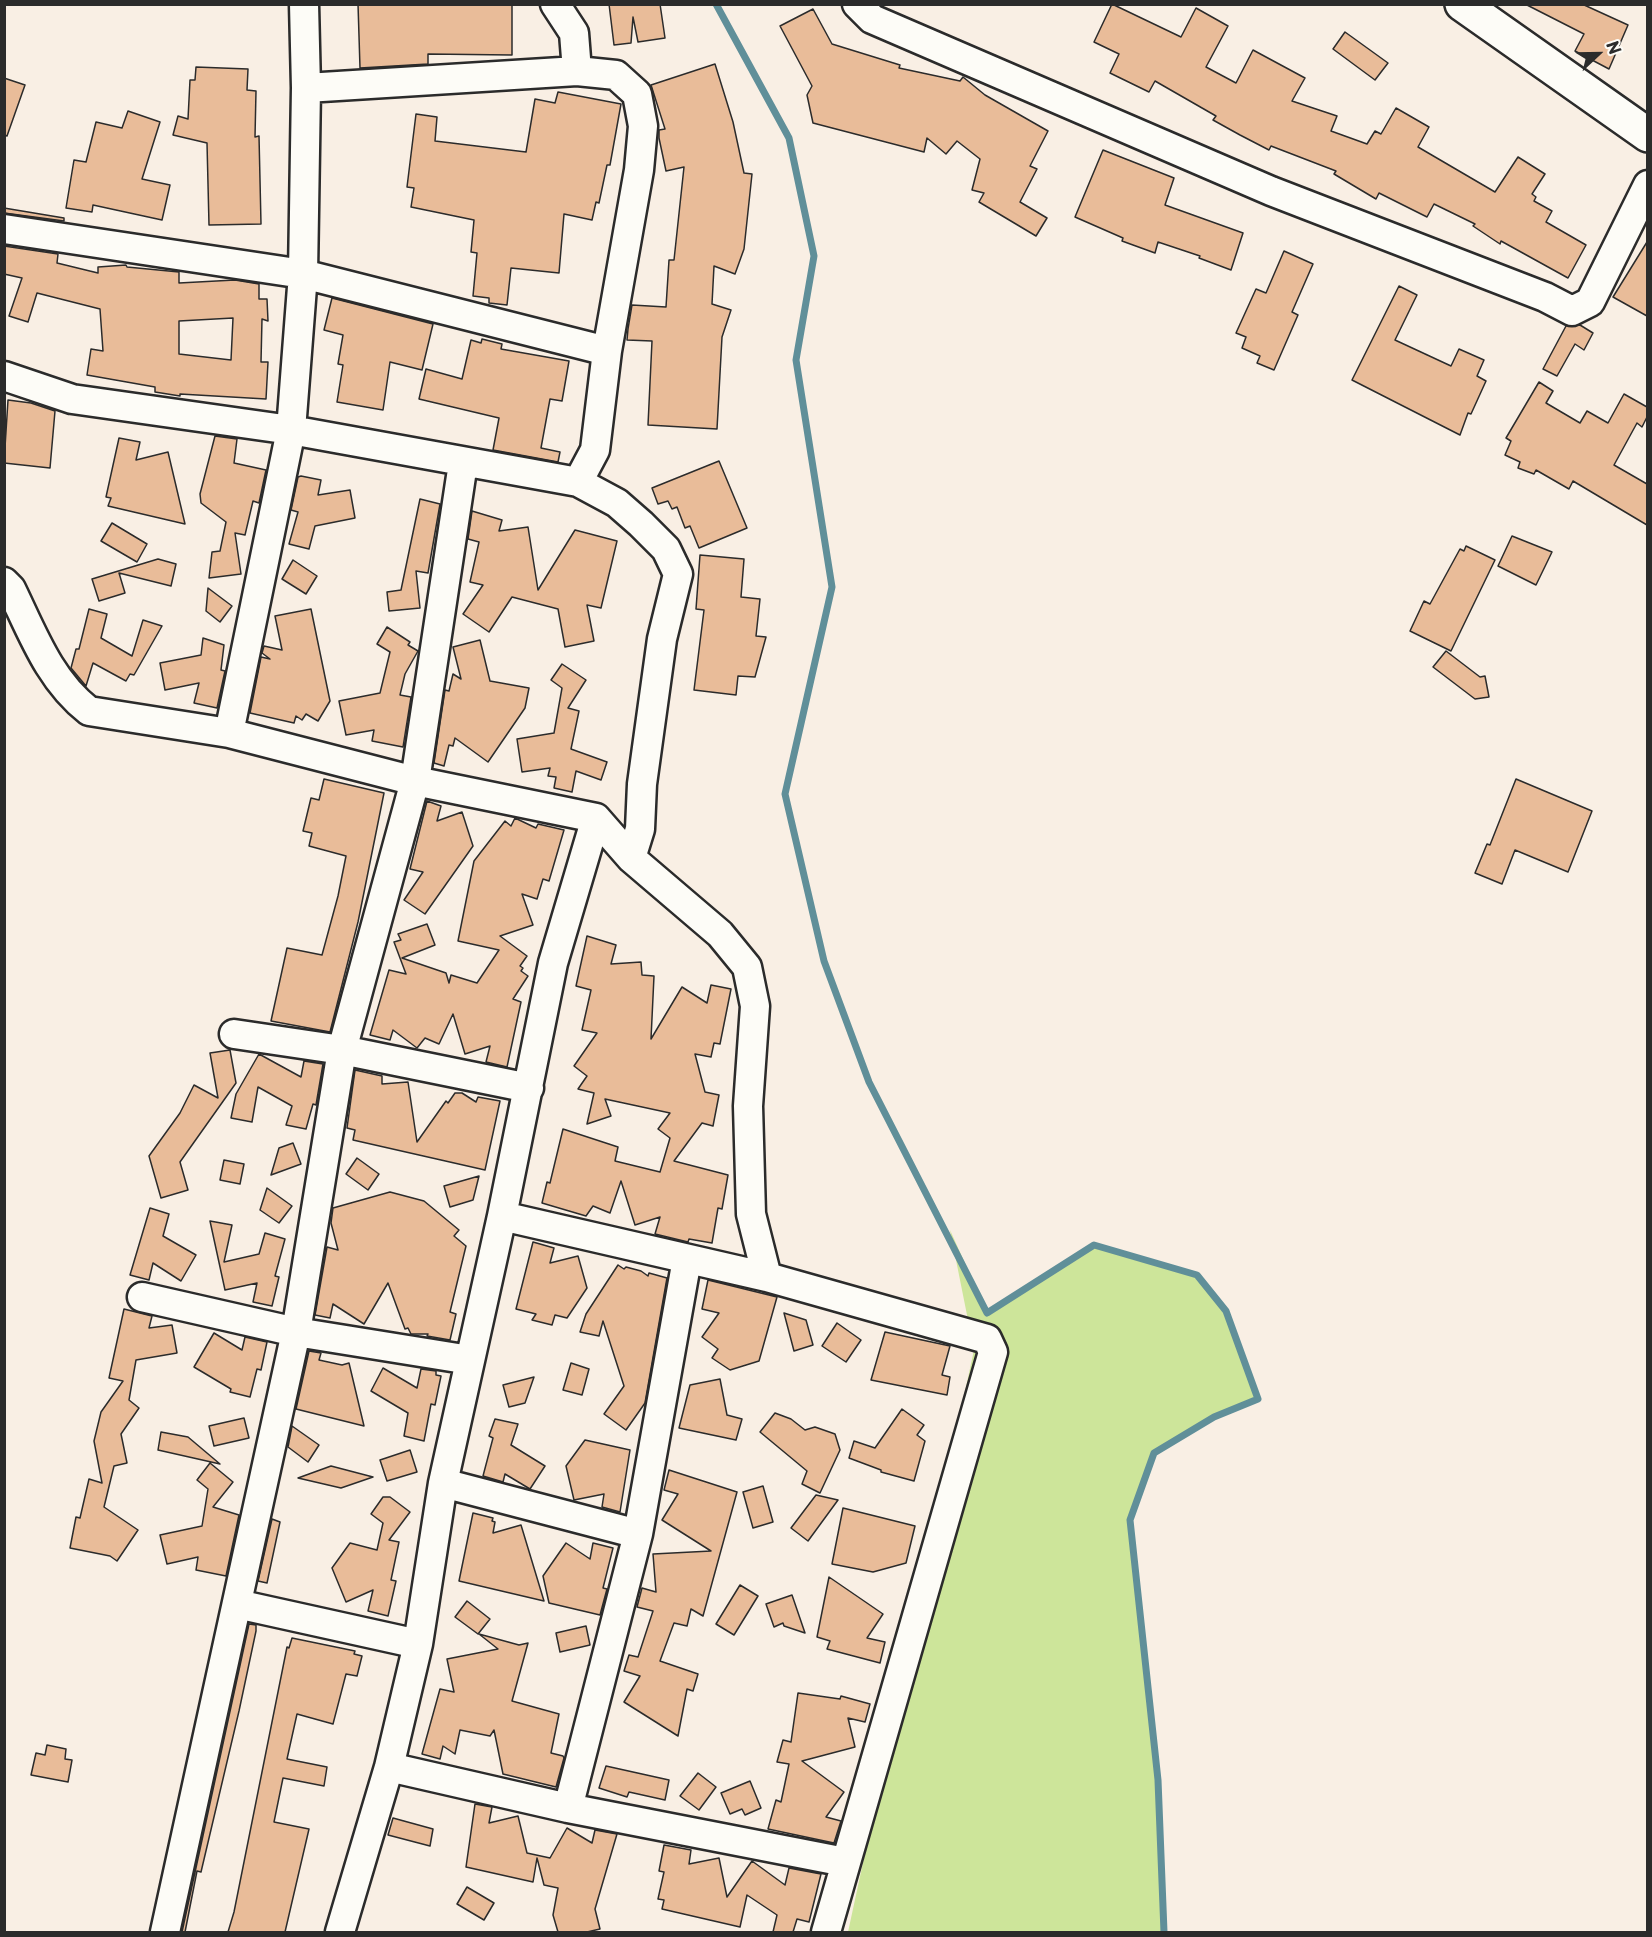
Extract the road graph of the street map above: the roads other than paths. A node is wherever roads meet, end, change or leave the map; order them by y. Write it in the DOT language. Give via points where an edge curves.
graph roads {
  1 [pos="304,4"];
  2 [pos="555,4"];
  3 [pos="857,4"];
  4 [pos="1462,4"];
  5 [pos="577,71"];
  6 [pos="306,88"];
  7 [pos="1647,135"];
  8 [pos="1647,184"];
  9 [pos="4,229"];
  10 [pos="303,274"];
  11 [pos="607,351"];
  12 [pos="4,376"];
  13 [pos="291,430"];
  14 [pos="463,463"];
  15 [pos="578,482"];
  16 [pos="4,582"];
  17 [pos="229,734"];
  18 [pos="415,781"];
  19 [pos="596,818"];
  20 [pos="631,858"];
  21 [pos="234,1034"];
  22 [pos="342,1050"];
  23 [pos="529,1088"];
  24 [pos="502,1216"];
  25 [pos="687,1259"];
  26 [pos="767,1277"];
  27 [pos="142,1297"];
  28 [pos="296,1332"];
  29 [pos="470,1360"];
  30 [pos="443,1483"];
  31 [pos="638,1534"];
  32 [pos="237,1604"];
  33 [pos="418,1644"];
  34 [pos="389,1767"];
  35 [pos="568,1808"];
  36 [pos="845,1862"];
  37 [pos="165,1932"];
  38 [pos="340,1932"];
  39 [pos="826,1932"];
  1 -- 6 [label="street"];
  2 -- 5 [label="street" via="574,33"];
  3 -- 8 [label="street" via="872,19 1271,191 1545,297 1572,311 1590,302"];
  4 -- 7 [label="highway"];
  5 -- 6 [label="street"];
  5 -- 11 [label="street" via="616,75 637,94 643,126 639,170"];
  6 -- 10 [label="street"];
  9 -- 10 [label="street"];
  10 -- 11 [label="street"];
  10 -- 13 [label="street"];
  11 -- 15 [label="street" via="595,450"];
  12 -- 13 [label="street" via="72,399"];
  13 -- 14 [label="street"];
  13 -- 17 [label="street"];
  14 -- 15 [label="street"];
  14 -- 18 [label="street"];
  15 -- 20 [label="street" via="616,503 641,524 666,549 678,574 662,639 642,784 640,829"];
  16 -- 17 [label="street" via="47,664 72,698 89,711"];
  17 -- 18 [label="street"];
  18 -- 19 [label="street"];
  18 -- 22 [label="street"];
  19 -- 20 [label="street"];
  19 -- 23 [label="street" via="553,963"];
  20 -- 26 [label="street" via="720,934 747,967 755,1006 748,1106 752,1214"];
  21 -- 22 [label="street"];
  22 -- 23 [label="street"];
  22 -- 28 [label="street"];
  23 -- 24 [label="street"];
  24 -- 25 [label="street"];
  24 -- 29 [label="street"];
  25 -- 26 [label="street"];
  25 -- 31 [label="street"];
  26 -- 36 [label="street" via="987,1339 993,1352"];
  27 -- 28 [label="street"];
  28 -- 29 [label="street"];
  28 -- 32 [label="street"];
  29 -- 30 [label="street"];
  30 -- 31 [label="street"];
  30 -- 33 [label="street"];
  31 -- 35 [label="street"];
  32 -- 33 [label="street"];
  32 -- 37 [label="street"];
  33 -- 34 [label="street"];
  34 -- 35 [label="street"];
  34 -- 38 [label="street"];
  35 -- 36 [label="street"];
  36 -- 39 [label="street"];
}
